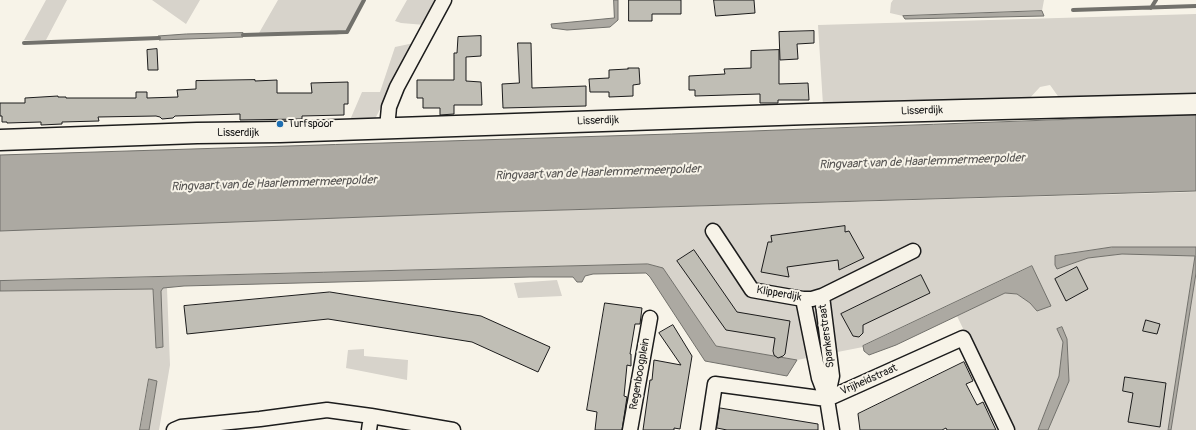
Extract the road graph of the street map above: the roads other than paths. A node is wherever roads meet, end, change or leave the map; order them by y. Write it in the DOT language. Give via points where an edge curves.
graph roads {
  1 [pos="444,0"];
  2 [pos="1196,104"];
  3 [pos="387,128"];
  4 [pos="0,140"];
  5 [pos="713,231"];
  6 [pos="913,251"];
  7 [pos="822,296"];
  8 [pos="803,299"];
  9 [pos="650,318"];
  10 [pos="827,399"];
  11 [pos="371,416"];
  12 [pos="174,430"];
  13 [pos="368,430"];
  14 [pos="453,430"];
  15 [pos="630,430"];
  16 [pos="708,430"];
  17 [pos="832,430"];
  18 [pos="1007,430"];
  1 -- 3 [label="street" via="397,87 389,107"];
  2 -- 3 [label="street, Lisserdijk"];
  3 -- 4 [label="street, Lisserdijk"];
  5 -- 8 [label="street, Klipperdijk" via="752,290"];
  6 -- 7 [label="street, Klipperdijk"];
  7 -- 8 [label="street, Klipperdijk"];
  7 -- 10 [label="street, Spankerstraat" via="832,376"];
  8 -- 10 [label="street, Spankerstraat" via="819,378"];
  9 -- 15 [label="street, Regenboogplein"];
  10 -- 16 [label="street, Vrijheidstraat" via="715,384"];
  10 -- 17 [label="street, Spankerstraat"];
  10 -- 18 [label="street, Vrijheidstraat" via="963,338"];
  11 -- 12 [label="street" via="327,410"];
  11 -- 13 [label="street"];
  11 -- 14 [label="street"];
}
